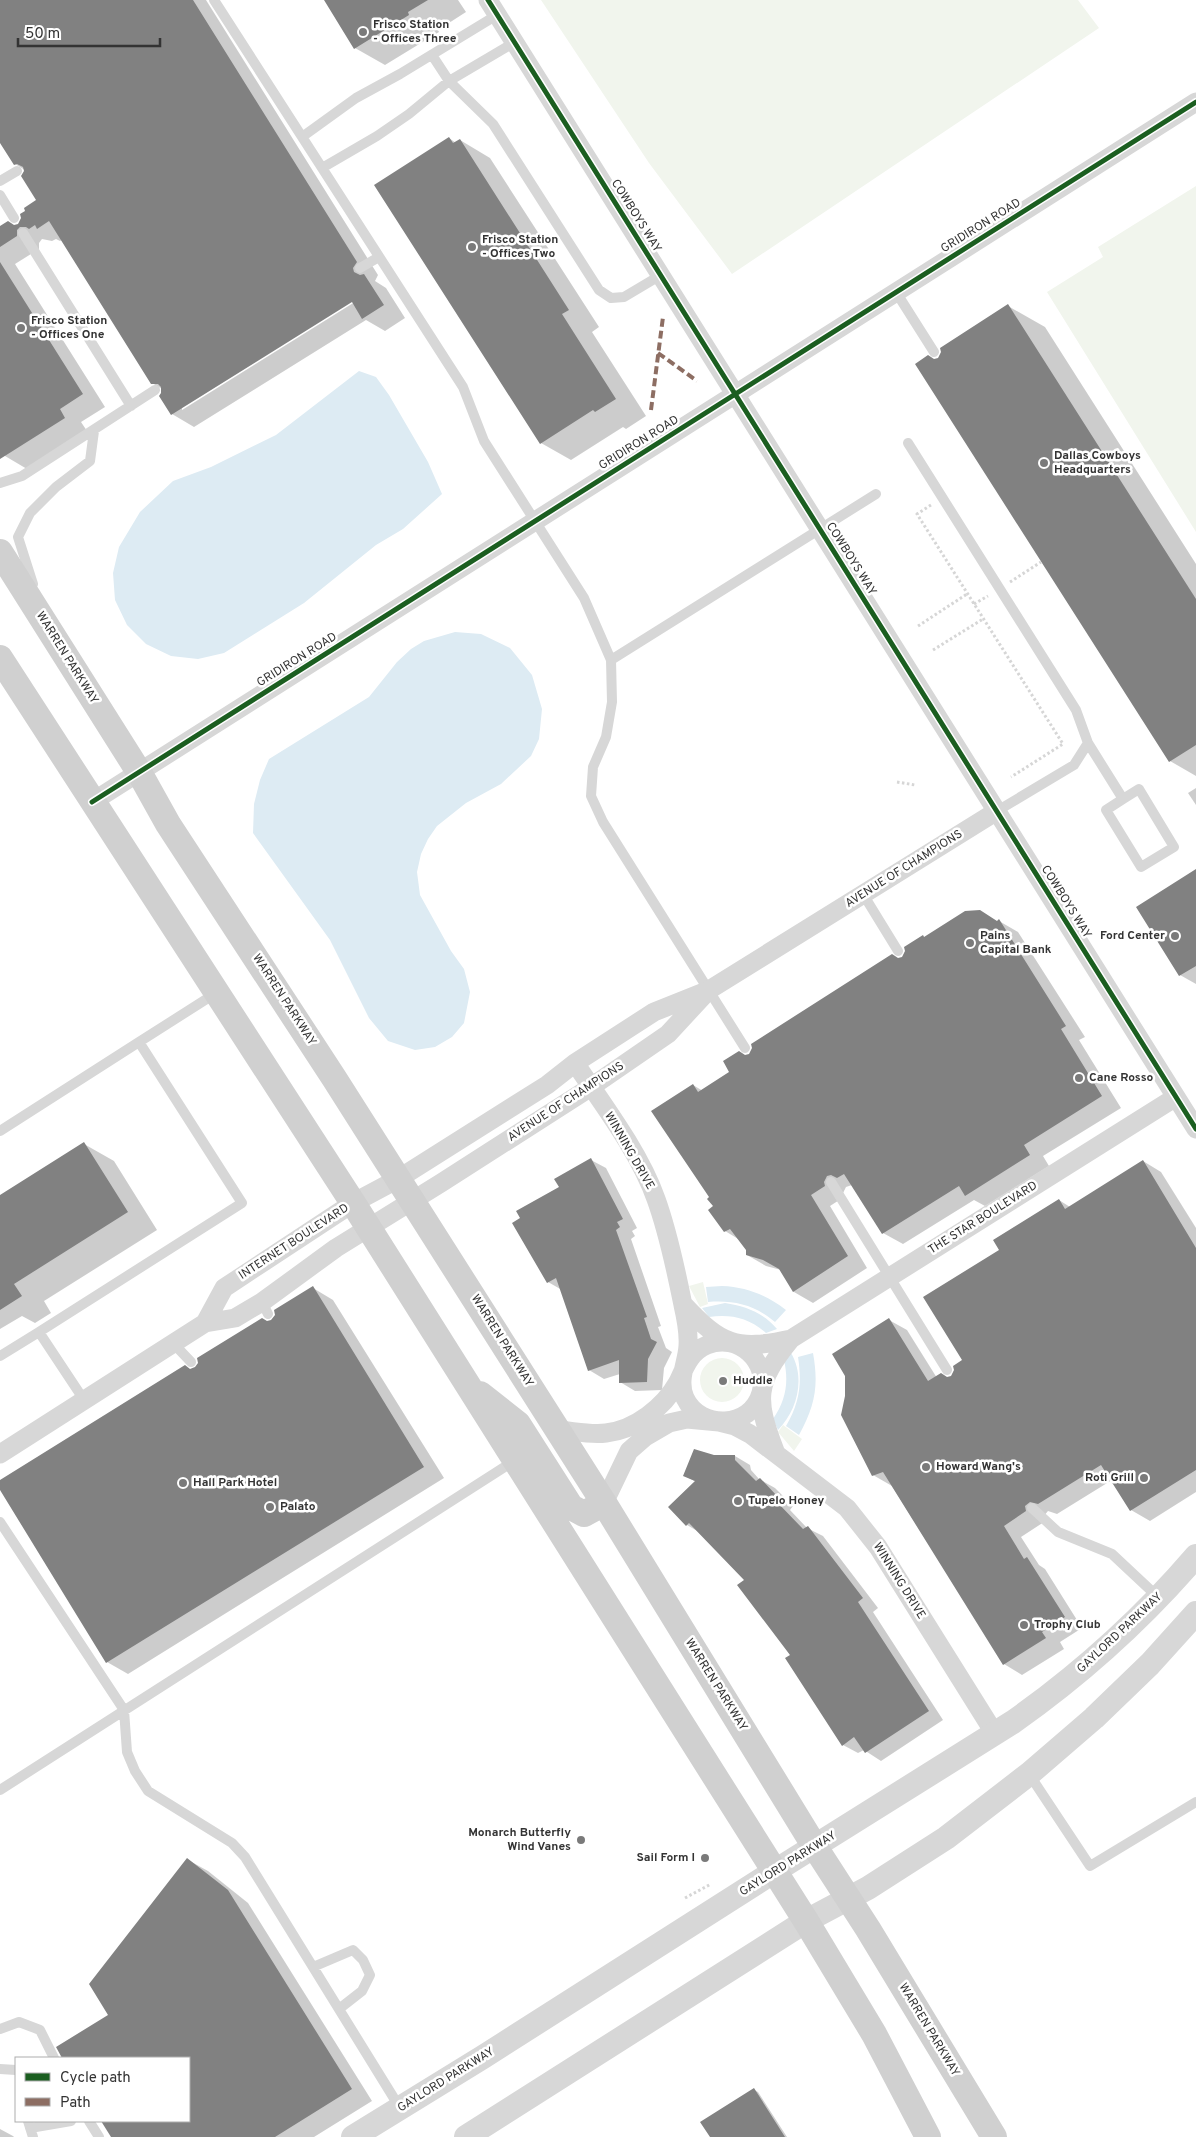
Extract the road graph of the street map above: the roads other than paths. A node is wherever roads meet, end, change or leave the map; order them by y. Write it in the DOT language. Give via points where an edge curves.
graph roads {
  1 [pos="214,0"];
  2 [pos="493,7"];
  3 [pos="515,42"];
  4 [pos="432,55"];
  5 [pos="449,81"];
  6 [pos="1196,102"];
  7 [pos="302,137"];
  8 [pos="322,168"];
  9 [pos="17,171"];
  10 [pos="0,181"];
  11 [pos="0,195"];
  12 [pos="14,218"];
  13 [pos="23,232"];
  14 [pos="379,257"];
  15 [pos="360,268"];
  16 [pos="661,275"];
  17 [pos="896,292"];
  18 [pos="934,352"];
  19 [pos="155,390"];
  20 [pos="735,394"];
  21 [pos="131,406"];
  22 [pos="94,431"];
  23 [pos="908,443"];
  24 [pos="0,483"];
  25 [pos="876,494"];
  26 [pos="534,521"];
  27 [pos="820,529"];
  28 [pos="0,552"];
  29 [pos="60,647"];
  30 [pos="0,658"];
  31 [pos="611,660"];
  32 [pos="1088,743"];
  33 [pos="139,772"];
  34 [pos="1123,799"];
  35 [pos="92,802"];
  36 [pos="997,811"];
  37 [pos="862,894"];
  38 [pos="898,951"];
  39 [pos="709,990"];
  40 [pos="216,993"];
  41 [pos="139,1042"];
  42 [pos="745,1048"];
  43 [pos="575,1063"];
  44 [pos="591,1087"];
  45 [pos="1176,1097"];
  46 [pos="1196,1129"];
  47 [pos="0,1131"];
  48 [pos="398,1179"];
  49 [pos="830,1182"];
  50 [pos="413,1201"];
  51 [pos="352,1203"];
  52 [pos="368,1228"];
  53 [pos="889,1277"];
  54 [pos="683,1304"];
  55 [pos="205,1323"];
  56 [pos="39,1332"];
  57 [pos="791,1339"];
  58 [pos="173,1343"];
  59 [pos="733,1343"];
  60 [pos="0,1356"];
  61 [pos="191,1362"];
  62 [pos="684,1369"];
  63 [pos="947,1370"];
  64 [pos="467,1385"];
  65 [pos="762,1389"];
  66 [pos="84,1400"];
  67 [pos="654,1422"];
  68 [pos="719,1422"];
  69 [pos="557,1430"];
  70 [pos="775,1451"];
  71 [pos="0,1454"];
  72 [pos="515,1460"];
  73 [pos="604,1503"];
  74 [pos="1032,1508"];
  75 [pos="0,1522"];
  76 [pos="1196,1556"];
  77 [pos="1158,1598"];
  78 [pos="1193,1622"];
  79 [pos="124,1710"];
  80 [pos="995,1734"];
  81 [pos="1029,1774"];
  82 [pos="0,1790"];
  83 [pos="1196,1802"];
  84 [pos="815,1848"];
  85 [pos="775,1871"];
  86 [pos="848,1898"];
  87 [pos="806,1921"];
  88 [pos="313,1967"];
  89 [pos="339,2009"];
  90 [pos="0,2029"];
  91 [pos="54,2057"];
  92 [pos="0,2069"];
  93 [pos="15,2070"];
  94 [pos="400,2108"];
  95 [pos="66,2122"];
  96 [pos="90,2122"];
  97 [pos="31,2129"];
  98 [pos="99,2137"];
  99 [pos="353,2137"];
  100 [pos="466,2137"];
  101 [pos="928,2137"];
  102 [pos="994,2137"];
  1 -- 7 [label="lane"];
  2 -- 3 [label="street, COWBOYS WAY"];
  2 -- 4 [label="lane"];
  3 -- 5 [label="lane"];
  3 -- 16 [label="street, COWBOYS WAY"];
  4 -- 5 [label="lane"];
  4 -- 7 [label="lane" via="356,98"];
  5 -- 8 [label="lane" via="377,136"];
  5 -- 16 [label="lane" via="492,124 599,290 611,298 624,297"];
  6 -- 17 [label="street, GRIDIRON ROAD"];
  7 -- 8 [label="lane"];
  8 -- 14 [label="lane"];
  9 -- 10 [label="lane"];
  11 -- 12 [label="lane"];
  13 -- 21 [label="lane"];
  14 -- 15 [label="lane"];
  14 -- 26 [label="lane" via="463,387 484,441"];
  16 -- 20 [label="street, COWBOYS WAY"];
  17 -- 18 [label="lane"];
  17 -- 20 [label="street, GRIDIRON ROAD"];
  19 -- 21 [label="lane"];
  20 -- 26 [label="street, GRIDIRON ROAD"];
  20 -- 27 [label="street, COWBOYS WAY"];
  21 -- 22 [label="lane"];
  22 -- 24 [label="lane" via="22,476"];
  22 -- 29 [label="lane" via="90,461 56,487 30,513 18,537 27,569"];
  23 -- 32 [label="lane" via="1076,710"];
  25 -- 27 [label="lane"];
  26 -- 31 [label="lane" via="584,598"];
  26 -- 33 [label="street, GRIDIRON ROAD"];
  27 -- 31 [label="lane"];
  27 -- 36 [label="street, COWBOYS WAY"];
  28 -- 29 [label="main road, WARREN PARKWAY"];
  29 -- 33 [label="main road, WARREN PARKWAY"];
  30 -- 35 [label="main road"];
  31 -- 39 [label="lane" via="610,711 606,737 593,767 591,796 603,822"];
  32 -- 34 [label="lane"];
  32 -- 36 [label="lane" via="1074,765"];
  33 -- 35 [label="street, GRIDIRON ROAD"];
  33 -- 48 [label="main road, WARREN PARKWAY" via="168,824"];
  34 -- 34 [label="lane" via="1139,789 1174,847 1141,867 1106,810"];
  35 -- 40 [label="main road"];
  36 -- 37 [label="street, AVENUE OF CHAMPIONS"];
  36 -- 45 [label="street, COWBOYS WAY"];
  37 -- 38 [label="lane"];
  37 -- 39 [label="street, AVENUE OF CHAMPIONS"];
  39 -- 42 [label="lane"];
  39 -- 43 [label="street, AVENUE OF CHAMPIONS" via="654,1012"];
  39 -- 44 [label="street, AVENUE OF CHAMPIONS" via="668,1034"];
  40 -- 41 [label="lane"];
  40 -- 51 [label="main road"];
  41 -- 47 [label="lane"];
  41 -- 56 [label="lane" via="242,1203"];
  43 -- 44 [label="street, WINNING DRIVE"];
  43 -- 48 [label="street, AVENUE OF CHAMPIONS" via="547,1085"];
  44 -- 50 [label="street, AVENUE OF CHAMPIONS"];
  44 -- 54 [label="street, WINNING DRIVE" via="628,1145 656,1198"];
  45 -- 46 [label="street, COWBOYS WAY"];
  45 -- 53 [label="street, THE STAR BOULEVARD"];
  48 -- 50 [label="main road, WARREN PARKWAY"];
  48 -- 51 [label="street, INTERNET BOULEVARD"];
  49 -- 53 [label="lane"];
  50 -- 52 [label="street, INTERNET BOULEVARD"];
  50 -- 69 [label="main road, WARREN PARKWAY"];
  51 -- 52 [label="main road"];
  51 -- 55 [label="street, INTERNET BOULEVARD" via="224,1288"];
  52 -- 55 [label="street, INTERNET BOULEVARD" via="336,1248 265,1308"];
  52 -- 64 [label="main road"];
  53 -- 57 [label="street, THE STAR BOULEVARD"];
  53 -- 63 [label="lane"];
  54 -- 59 [label="street, WINNING DRIVE" via="706,1328"];
  54 -- 62 [label="street, WINNING DRIVE" via="688,1341"];
  55 -- 58 [label="street, INTERNET BOULEVARD"];
  56 -- 60 [label="lane"];
  56 -- 66 [label="lane"];
  57 -- 59 [label="street, THE STAR BOULEVARD" via="758,1346"];
  57 -- 65 [label="street, THE STAR BOULEVARD" via="772,1363"];
  58 -- 61 [label="lane"];
  58 -- 66 [label="street, INTERNET BOULEVARD"];
  59 -- 62 [label="street" via="713,1343 700,1348"];
  59 -- 65 [label="street" via="756,1361 762,1374"];
  62 -- 67 [label="street" via="658,1409"];
  62 -- 68 [label="street" via="683,1390 689,1404 699,1414"];
  64 -- 72 [label="main road"];
  64 -- 73 [label="main road" via="518,1424 571,1507 584,1514"];
  65 -- 68 [label="street" via="749,1412 732,1421"];
  65 -- 70 [label="street" via="763,1416"];
  66 -- 71 [label="street, INTERNET BOULEVARD"];
  67 -- 68 [label="street" via="686,1419"];
  67 -- 69 [label="street" via="606,1433"];
  67 -- 73 [label="street" via="628,1451"];
  68 -- 70 [label="street, WINNING DRIVE" via="744,1430"];
  69 -- 73 [label="main road, WARREN PARKWAY"];
  70 -- 80 [label="street, WINNING DRIVE" via="833,1496 861,1524"];
  72 -- 79 [label="lane"];
  72 -- 85 [label="main road"];
  73 -- 84 [label="main road, WARREN PARKWAY"];
  74 -- 77 [label="lane" via="1058,1532 1112,1554"];
  75 -- 79 [label="lane"];
  76 -- 77 [label="street, GAYLORD PARKWAY"];
  77 -- 78 [label="street"];
  77 -- 80 [label="street, GAYLORD PARKWAY" via="1112,1644 1048,1698"];
  78 -- 81 [label="street" via="1123,1692"];
  79 -- 82 [label="lane"];
  79 -- 88 [label="lane" via="127,1752 148,1791 232,1843 245,1857"];
  80 -- 84 [label="street, GAYLORD PARKWAY"];
  81 -- 83 [label="lane" via="1090,1866"];
  81 -- 86 [label="street" via="946,1838"];
  84 -- 85 [label="street, GAYLORD PARKWAY"];
  84 -- 86 [label="main road, WARREN PARKWAY"];
  85 -- 87 [label="main road"];
  85 -- 94 [label="street, GAYLORD PARKWAY"];
  86 -- 87 [label="street"];
  86 -- 102 [label="main road, WARREN PARKWAY"];
  87 -- 100 [label="street"];
  87 -- 101 [label="main road" via="874,2034"];
  88 -- 89 [label="lane"];
  88 -- 89 [label="lane" via="353,1950 363,1960 370,1975 362,1991"];
  89 -- 94 [label="lane"];
  90 -- 91 [label="lane" via="19,2022 40,2030"];
  92 -- 93 [label="lane"];
  94 -- 99 [label="street, GAYLORD PARKWAY"];
  95 -- 97 [label="lane"];
  96 -- 98 [label="lane"];
}
